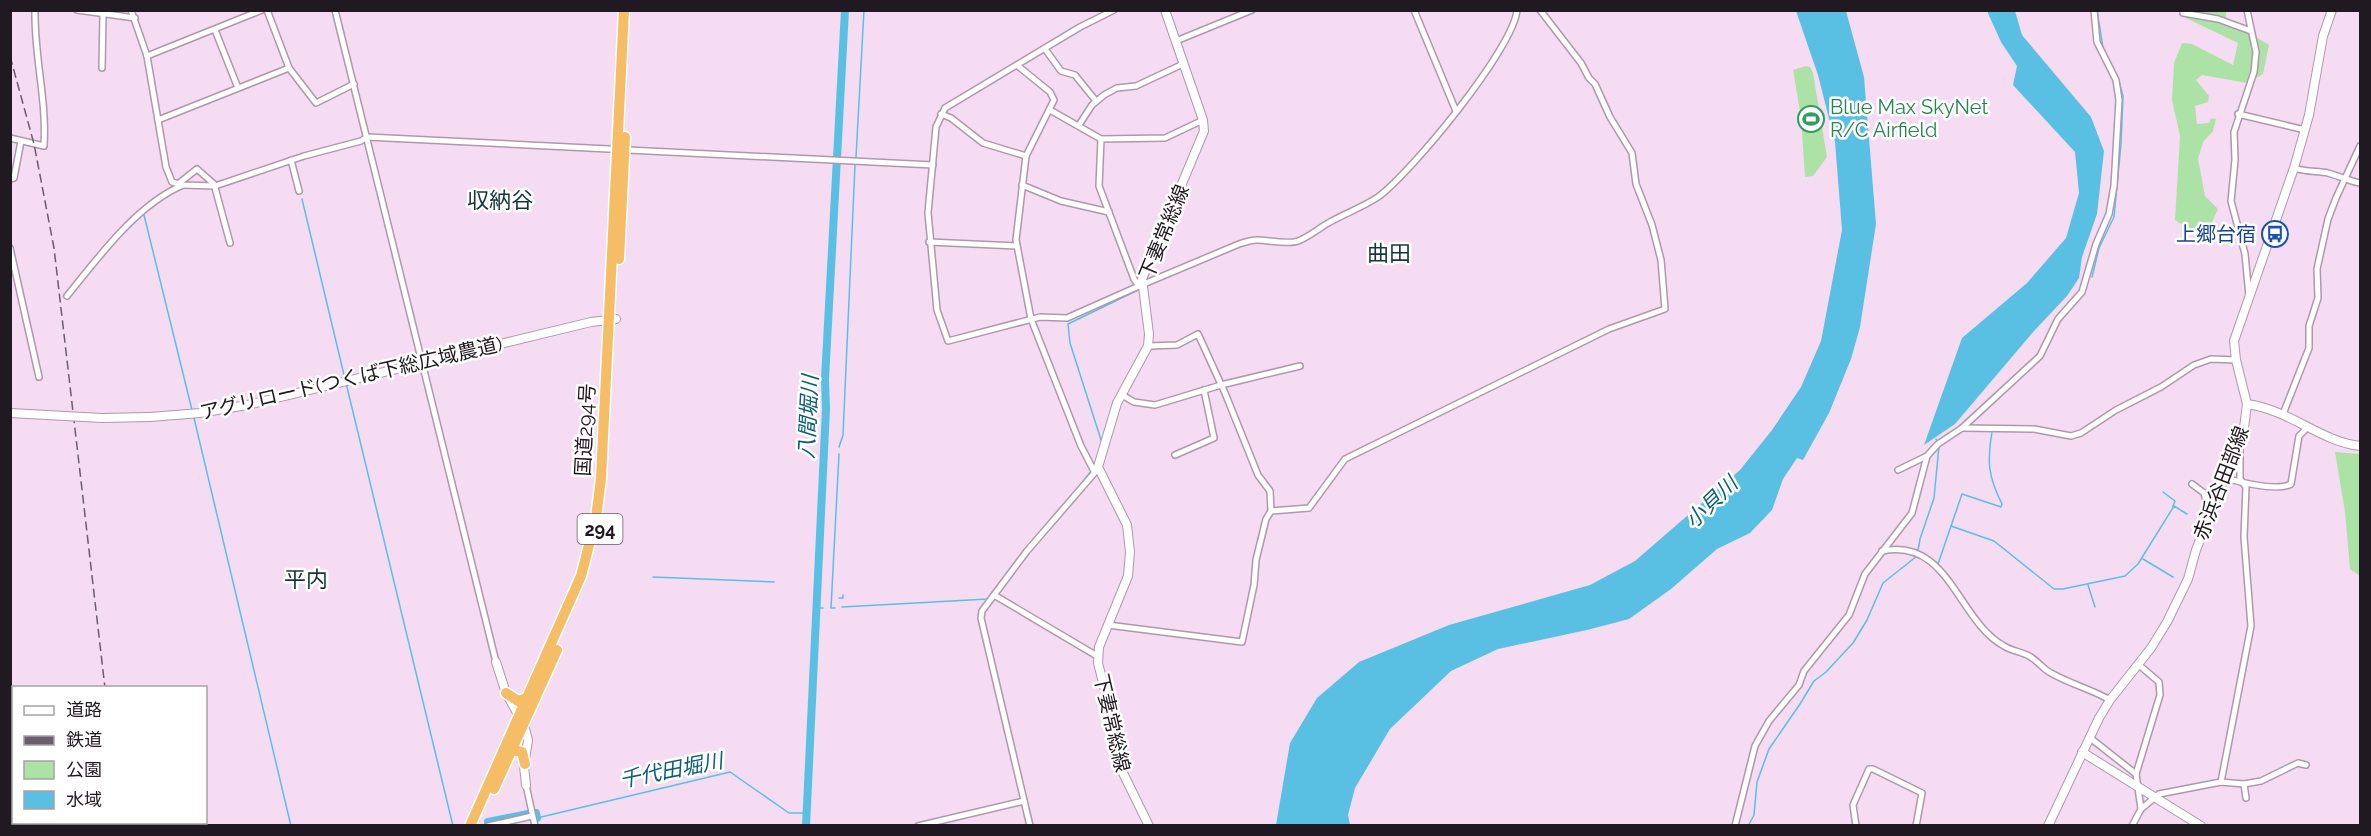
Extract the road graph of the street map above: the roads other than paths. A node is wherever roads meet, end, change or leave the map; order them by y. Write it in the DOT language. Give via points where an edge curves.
graph roads {
  1 [pos="35,10"];
  2 [pos="77,10"];
  3 [pos="131,10"];
  4 [pos="262,10"];
  5 [pos="267,10"];
  6 [pos="335,10"];
  7 [pos="624,10"];
  8 [pos="632,10"];
  9 [pos="1114,10"];
  10 [pos="1165,10"];
  11 [pos="1252,10"];
  12 [pos="1414,10"];
  13 [pos="1517,10"];
  14 [pos="1540,10"];
  15 [pos="2094,10"];
  16 [pos="2183,10"];
  17 [pos="2247,10"];
  18 [pos="2332,10"];
  19 [pos="103,14"];
  20 [pos="135,18"];
  21 [pos="215,30"];
  22 [pos="2251,31"];
  23 [pos="1176,41"];
  24 [pos="1046,48"];
  25 [pos="147,56"];
  26 [pos="1183,64"];
  27 [pos="1018,66"];
  28 [pos="102,68"];
  29 [pos="289,68"];
  30 [pos="354,84"];
  31 [pos="238,88"];
  32 [pos="1096,102"];
  33 [pos="1050,110"];
  34 [pos="1456,111"];
  35 [pos="941,114"];
  36 [pos="2238,114"];
  37 [pos="158,120"];
  38 [pos="1203,120"];
  39 [pos="1079,125"];
  40 [pos="2305,130"];
  41 [pos="367,137"];
  42 [pos="10,138"];
  43 [pos="1101,139"];
  44 [pos="21,141"];
  45 [pos="2361,146"];
  46 [pos="621,149"];
  47 [pos="1026,156"];
  48 [pos="291,160"];
  49 [pos="933,165"];
  50 [pos="2294,168"];
  51 [pos="10,179"];
  52 [pos="2344,180"];
  53 [pos="2361,183"];
  54 [pos="180,185"];
  55 [pos="1022,185"];
  56 [pos="215,186"];
  57 [pos="299,191"];
  58 [pos="1109,213"];
  59 [pos="929,242"];
  60 [pos="230,243"];
  61 [pos="1017,246"];
  62 [pos="10,248"];
  63 [pos="1140,286"];
  64 [pos="67,296"];
  65 [pos="2249,296"];
  66 [pos="613,319"];
  67 [pos="1031,319"];
  68 [pos="1148,346"];
  69 [pos="2236,360"];
  70 [pos="423,363"];
  71 [pos="1300,366"];
  72 [pos="39,377"];
  73 [pos="1221,385"];
  74 [pos="1204,390"];
  75 [pos="1122,395"];
  76 [pos="2247,404"];
  77 [pos="10,413"];
  78 [pos="2283,414"];
  79 [pos="2310,426"];
  80 [pos="1962,428"];
  81 [pos="2240,442"];
  82 [pos="2361,446"];
  83 [pos="1175,455"];
  84 [pos="1927,456"];
  85 [pos="1096,470"];
  86 [pos="1898,470"];
  87 [pos="2225,478"];
  88 [pos="2242,482"];
  89 [pos="2192,484"];
  90 [pos="1271,512"];
  91 [pos="2209,515"];
  92 [pos="1882,551"];
  93 [pos="994,595"];
  94 [pos="1108,625"];
  95 [pos="1097,656"];
  96 [pos="496,662"];
  97 [pos="2139,665"];
  98 [pos="506,693"];
  99 [pos="527,698"];
  100 [pos="2110,700"];
  101 [pos="521,721"];
  102 [pos="2089,737"];
  103 [pos="513,750"];
  104 [pos="2082,752"];
  105 [pos="525,764"];
  106 [pos="2306,765"];
  107 [pos="2136,774"];
  108 [pos="2222,782"];
  109 [pos="2244,784"];
  110 [pos="526,785"];
  111 [pos="2138,786"];
  112 [pos="2157,798"];
  113 [pos="2246,798"];
  114 [pos="1024,801"];
  115 [pos="2141,809"];
  116 [pos="532,816"];
  117 [pos="470,825"];
  118 [pos="477,825"];
  119 [pos="488,825"];
  120 [pos="535,825"];
  121 [pos="918,825"];
  122 [pos="1030,825"];
  123 [pos="1149,825"];
  124 [pos="1735,825"];
  125 [pos="1856,825"];
  126 [pos="1916,825"];
  127 [pos="2048,825"];
  128 [pos="2132,825"];
  129 [pos="2201,825"];
  1 -- 44 [label="street" via="46,115 44,146"];
  2 -- 19 [label="street"];
  3 -- 20 [label="street"];
  4 -- 21 [label="street"];
  5 -- 29 [label="street"];
  6 -- 30 [label="street"];
  7 -- 46 [label="highway, 国道294号 / 294"];
  8 -- 46 [label="highway, 国道294号 / 294"];
  9 -- 24 [label="street"];
  10 -- 23 [label="main road, 下妻常総線"];
  11 -- 23 [label="street"];
  12 -- 34 [label="street"];
  13 -- 34 [label="street" via="1498,53"];
  14 -- 90 [label="street" via="1596,84 1630,148 1636,184 1661,260 1665,309 1609,329 1345,459 1309,508"];
  15 -- 80 [label="street" via="2097,42 2116,80 2119,100 2109,214 2082,292 2058,319 2040,356"];
  16 -- 22 [label="street"];
  17 -- 22 [label="street"];
  18 -- 40 [label="main road, 赤浜谷田部線" via="2323,36"];
  19 -- 20 [label="street"];
  19 -- 28 [label="street"];
  20 -- 25 [label="street"];
  21 -- 25 [label="street"];
  21 -- 31 [label="street"];
  22 -- 36 [label="street" via="2256,52 2254,72"];
  23 -- 26 [label="main road, 下妻常総線"];
  24 -- 27 [label="street"];
  24 -- 32 [label="street" via="1061,71 1075,75"];
  25 -- 37 [label="street"];
  26 -- 32 [label="street" via="1136,86 1117,88"];
  26 -- 38 [label="main road, 下妻常総線"];
  27 -- 33 [label="street" via="1050,92 1054,100"];
  27 -- 35 [label="street"];
  29 -- 30 [label="street" via="316,103"];
  29 -- 31 [label="street"];
  30 -- 41 [label="street"];
  31 -- 37 [label="street"];
  32 -- 39 [label="street"];
  33 -- 39 [label="street"];
  33 -- 47 [label="street"];
  34 -- 63 [label="street" via="1400,178 1356,210 1297,241 1254,240 1239,244"];
  35 -- 47 [label="street" via="983,143"];
  35 -- 49 [label="street"];
  36 -- 40 [label="street"];
  36 -- 65 [label="street" via="2231,201 2245,254"];
  37 -- 54 [label="street" via="166,167 172,182"];
  38 -- 43 [label="street" via="1165,138"];
  38 -- 63 [label="main road, 下妻常総線" via="1201,142"];
  39 -- 43 [label="street"];
  40 -- 50 [label="main road, 赤浜谷田部線"];
  41 -- 46 [label="street"];
  41 -- 48 [label="street"];
  41 -- 70 [label="street"];
  42 -- 44 [label="street"];
  43 -- 58 [label="street" via="1099,186"];
  44 -- 51 [label="street" via="14,178"];
  45 -- 52 [label="street"];
  46 -- 49 [label="street"];
  46 -- 66 [label="highway, 国道294号 / 294"];
  47 -- 55 [label="street"];
  48 -- 56 [label="street"];
  48 -- 57 [label="street"];
  49 -- 59 [label="street"];
  50 -- 52 [label="street"];
  50 -- 65 [label="main road, 赤浜谷田部線"];
  52 -- 53 [label="street"];
  52 -- 78 [label="street" via="2328,219 2317,268 2318,298 2309,326 2309,348"];
  54 -- 56 [label="street"];
  54 -- 56 [label="street" via="197,170"];
  54 -- 64 [label="street" via="158,198 109,244"];
  55 -- 58 [label="street" via="1061,201"];
  55 -- 61 [label="street"];
  56 -- 60 [label="street"];
  58 -- 63 [label="street"];
  59 -- 61 [label="street"];
  59 -- 67 [label="street" via="937,310 948,341"];
  61 -- 67 [label="street"];
  62 -- 72 [label="street"];
  63 -- 67 [label="street" via="1067,318"];
  63 -- 68 [label="main road, 下妻常総線"];
  65 -- 69 [label="main road, 赤浜谷田部線" via="2234,341"];
  66 -- 70 [label="main road, アグリロード(つくば下総広域農道)"];
  66 -- 99 [label="highway, 国道294号 / 294" via="601,478 592,537 577,585"];
  66 -- 101 [label="highway, 国道294号 / 294" via="604,508 597,548 579,599"];
  67 -- 85 [label="street" via="1081,446"];
  68 -- 73 [label="street" via="1177,345 1198,334"];
  68 -- 75 [label="main road"];
  69 -- 76 [label="main road, 赤浜谷田部線"];
  69 -- 80 [label="street" via="2211,359 2194,365 2072,436 2034,429"];
  70 -- 77 [label="main road, アグリロード(つくば下総広域農道), bridge" via="200,413 110,418"];
  70 -- 96 [label="street"];
  71 -- 73 [label="street"];
  73 -- 74 [label="street"];
  73 -- 90 [label="street" via="1258,475 1270,491"];
  74 -- 75 [label="street" via="1155,405 1134,402"];
  74 -- 83 [label="street" via="1214,438"];
  75 -- 85 [label="main road"];
  76 -- 78 [label="main road"];
  76 -- 81 [label="main road, 赤浜谷田部線"];
  78 -- 79 [label="main road"];
  79 -- 82 [label="main road" via="2339,442"];
  79 -- 88 [label="street" via="2299,436 2291,484 2286,487"];
  80 -- 84 [label="street"];
  81 -- 87 [label="main road, 赤浜谷田部線"];
  81 -- 88 [label="street"];
  84 -- 86 [label="street"];
  84 -- 92 [label="street" via="1912,513"];
  85 -- 93 [label="street"];
  85 -- 94 [label="main road, 下妻常総線" via="1123,513 1129,535 1128,576"];
  87 -- 88 [label="street"];
  87 -- 91 [label="main road, 赤浜谷田部線"];
  88 -- 108 [label="street" via="2246,487 2244,537 2251,626"];
  89 -- 91 [label="street" via="2204,493"];
  90 -- 94 [label="street" via="1256,560 1242,642"];
  91 -- 97 [label="main road, 赤浜谷田部線" via="2183,592"];
  92 -- 100 [label="street" via="1898,548 1923,556 1937,567 1984,630 2003,646"];
  92 -- 124 [label="street" via="1865,574 1849,615 1804,671 1799,685 1755,746"];
  93 -- 95 [label="street"];
  93 -- 114 [label="street" via="981,618"];
  94 -- 95 [label="main road, 下妻常総線"];
  95 -- 123 [label="main road, 下妻常総線" via="1123,773"];
  96 -- 98 [label="main road"];
  97 -- 100 [label="main road, 赤浜谷田部線"];
  97 -- 107 [label="street" via="2159,682 2160,695"];
  98 -- 99 [label="highway" via="518,701"];
  98 -- 101 [label="main road"];
  99 -- 101 [label="highway, 国道294号 / 294"];
  100 -- 102 [label="main road, 赤浜谷田部線"];
  101 -- 103 [label="highway, 国道294号 / 294"];
  101 -- 105 [label="main road" via="528,741"];
  101 -- 117 [label="highway, 国道294号 / 294"];
  102 -- 104 [label="main road, 赤浜谷田部線"];
  102 -- 107 [label="street"];
  103 -- 105 [label="highway" via="522,752"];
  103 -- 118 [label="highway, 国道294号 / 294"];
  104 -- 111 [label="main road"];
  104 -- 127 [label="main road, 赤浜谷田部線"];
  105 -- 110 [label="main road"];
  106 -- 109 [label="street" via="2298,763 2261,781"];
  107 -- 111 [label="street"];
  108 -- 109 [label="street"];
  108 -- 112 [label="street" via="2168,792"];
  109 -- 113 [label="street"];
  110 -- 116 [label="street"];
  111 -- 112 [label="main road"];
  111 -- 115 [label="street"];
  112 -- 115 [label="street"];
  112 -- 129 [label="main road"];
  114 -- 121 [label="street"];
  114 -- 122 [label="street"];
  115 -- 128 [label="street"];
  116 -- 119 [label="street"];
  116 -- 120 [label="street"];
  125 -- 126 [label="street" via="1853,805 1869,769 1922,793"];
}
